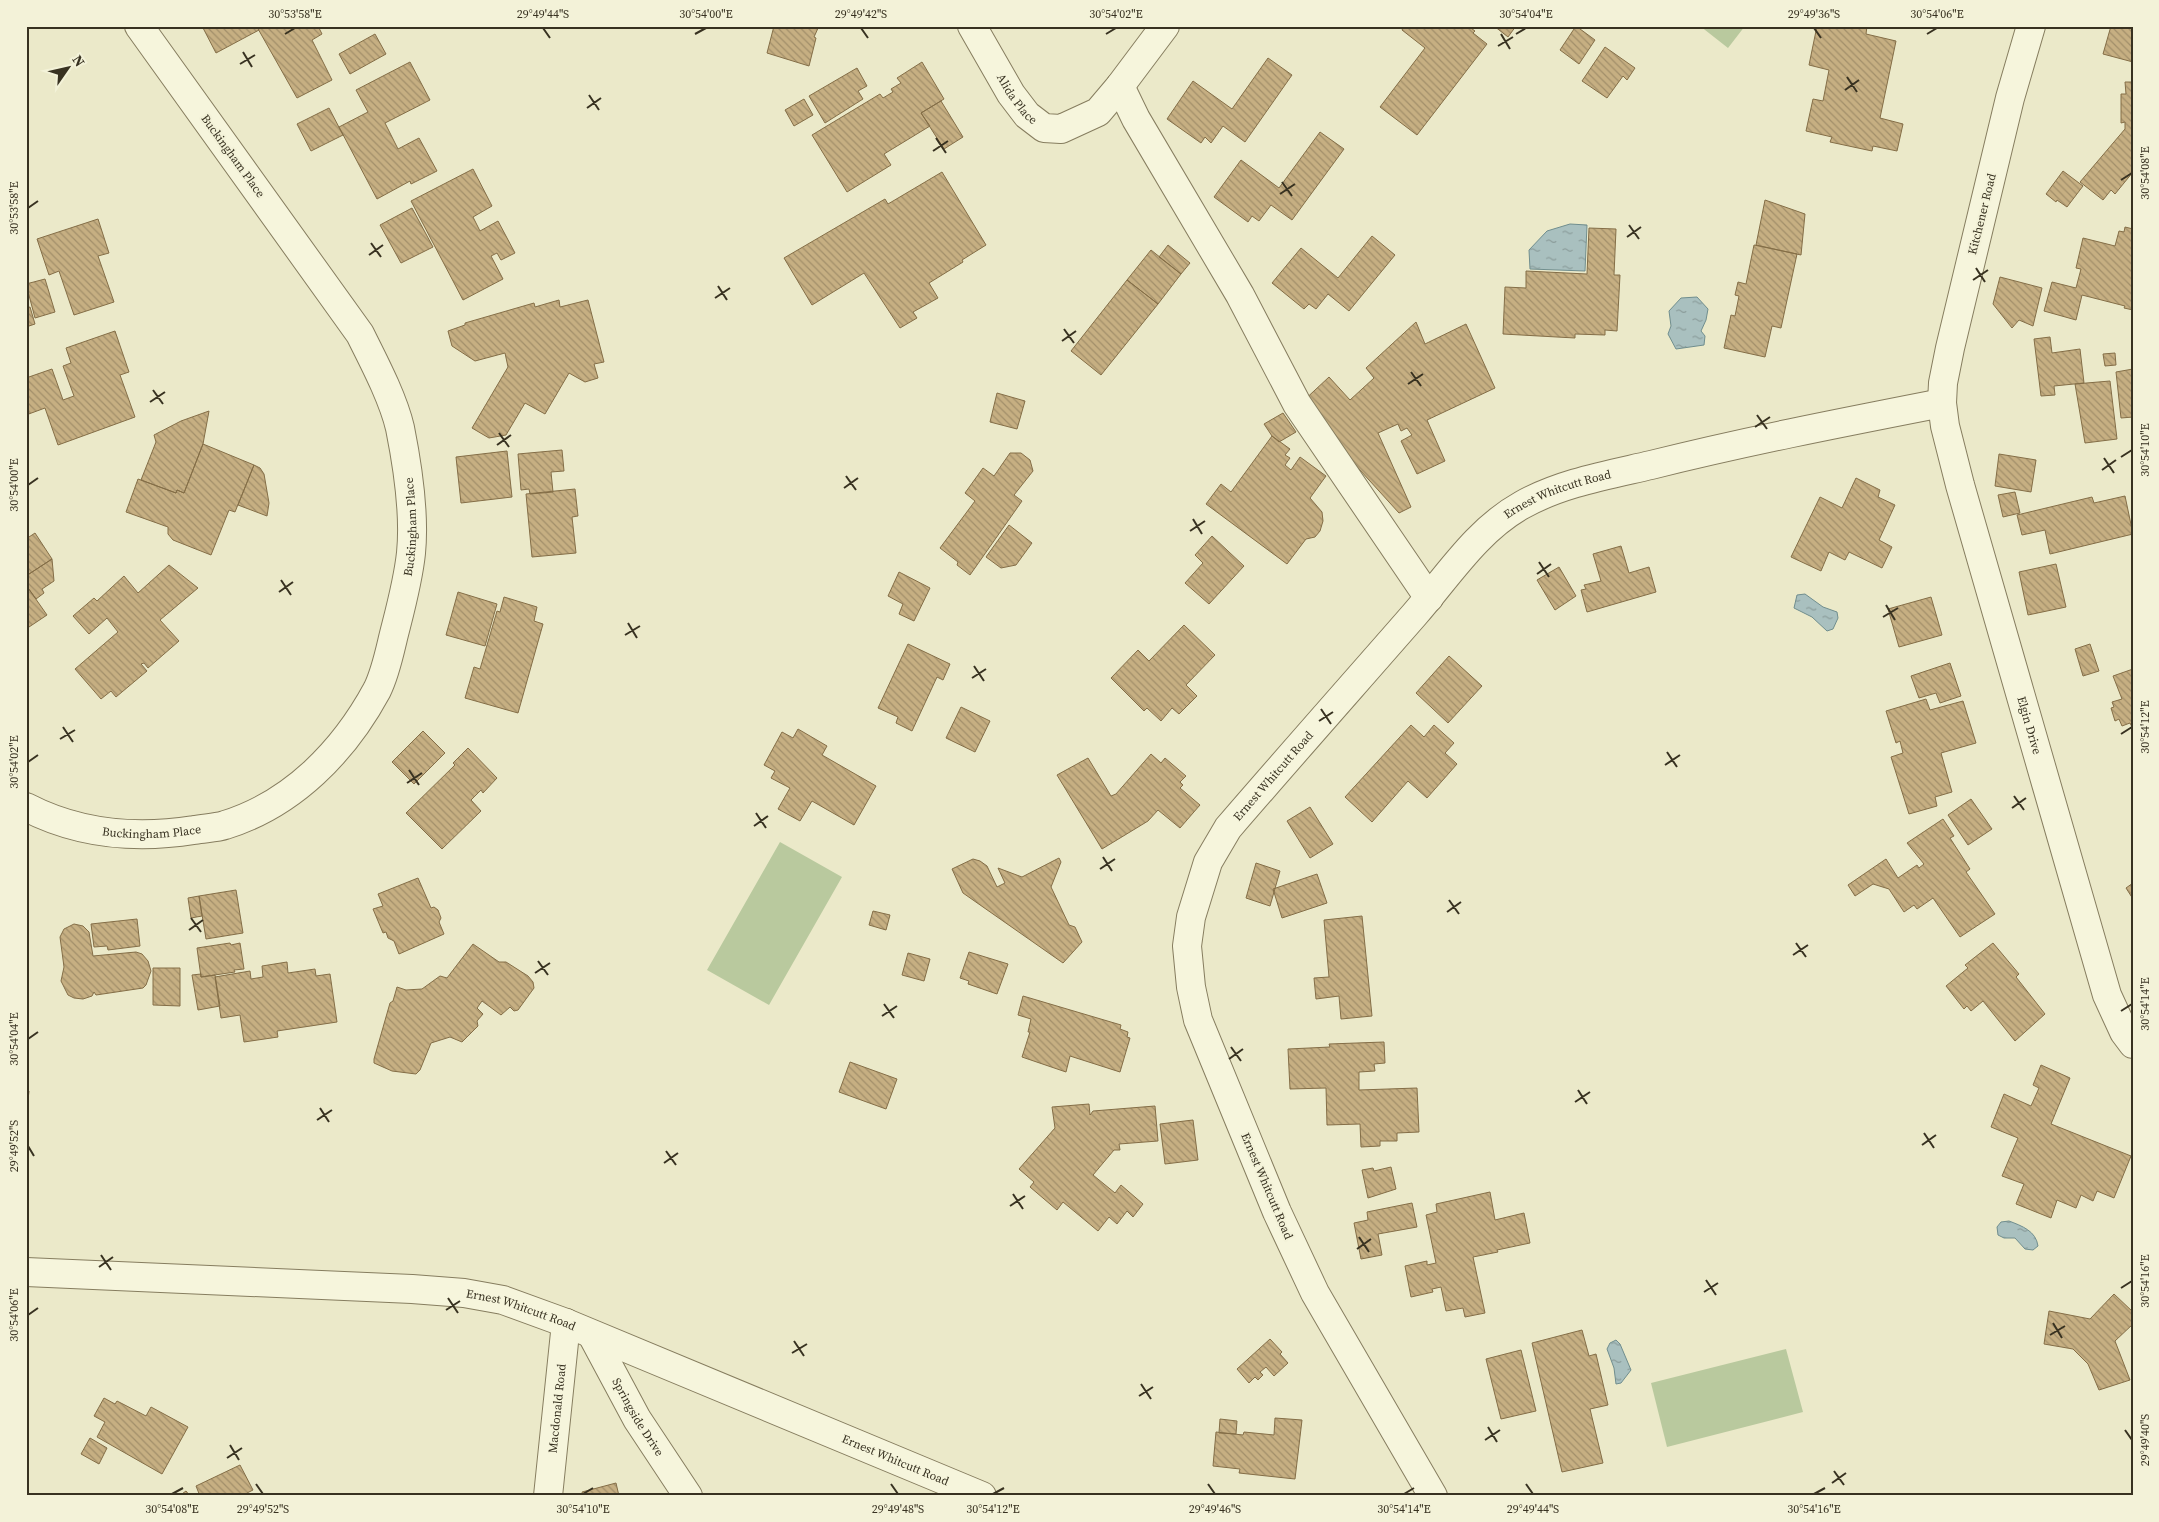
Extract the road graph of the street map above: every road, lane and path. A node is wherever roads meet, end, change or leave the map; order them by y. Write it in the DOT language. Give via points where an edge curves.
graph roads {
  1 [pos="139,26"];
  2 [pos="972,26"];
  3 [pos="1164,26"];
  4 [pos="2031,26"];
  5 [pos="1120,86"];
  6 [pos="1942,403"];
  7 [pos="1428,598"];
  8 [pos="26,807"];
  9 [pos="2133,1044"];
  10 [pos="26,1272"];
  11 [pos="566,1323"];
  12 [pos="592,1335"];
  13 [pos="548,1496"];
  14 [pos="688,1496"];
  15 [pos="982,1496"];
  16 [pos="1433,1496"];
  1 -- 8 [label="street, Buckingham Place" via="360,334 378,370 399,426 408,480 411,552 405,592 378,688 333,755 307,781 284,797 225,825 172,834 104,832 74,826"];
  2 -- 5 [label="street, Alida Place" via="1011,94 1027,115 1044,128 1061,129 1098,112"];
  3 -- 5 [label="street, Alida Place"];
  4 -- 6 [label="street, Kitchener Road" via="2010,98 1952,338"];
  5 -- 7 [label="street" via="1136,119 1258,327 1297,404"];
  6 -- 7 [label="street, Ernest Whitcutt Road" via="1741,443 1557,490 1522,505 1496,522"];
  6 -- 9 [label="street, Elgin Drive" via="1960,485 2107,995"];
  7 -- 16 [label="street, Ernest Whitcutt Road" via="1228,828 1208,862 1191,917 1187,946 1198,1020 1277,1212 1316,1292"];
  10 -- 11 [label="street, Ernest Whitcutt Road" via="464,1292 504,1300"];
  11 -- 12 [label="street, Ernest Whitcutt Road"];
  11 -- 13 [label="street, Macdonald Road"];
  12 -- 14 [label="street, Springside Drive" via="637,1419"];
  12 -- 15 [label="street, Ernest Whitcutt Road"];
}
